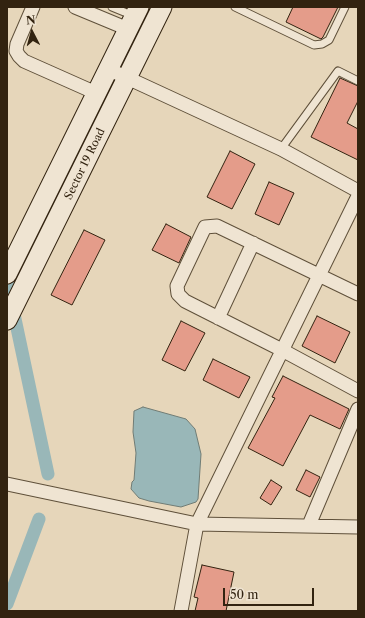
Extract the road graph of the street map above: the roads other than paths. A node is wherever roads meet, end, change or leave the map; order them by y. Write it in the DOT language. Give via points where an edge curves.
graph roads {
  1 [pos="33,7"];
  2 [pos="75,7"];
  3 [pos="112,7"];
  4 [pos="162,7"];
  5 [pos="235,7"];
  6 [pos="345,7"];
  7 [pos="134,18"];
  8 [pos="108,69"];
  9 [pos="127,78"];
  10 [pos="358,81"];
  11 [pos="96,93"];
  12 [pos="281,149"];
  13 [pos="358,191"];
  14 [pos="358,196"];
  15 [pos="253,243"];
  16 [pos="7,274"];
  17 [pos="319,275"];
  18 [pos="358,294"];
  19 [pos="218,318"];
  20 [pos="7,320"];
  21 [pos="282,350"];
  22 [pos="358,391"];
  23 [pos="358,410"];
  24 [pos="7,484"];
  25 [pos="197,524"];
  26 [pos="309,525"];
  27 [pos="358,527"];
  28 [pos="180,611"];
  1 -- 11 [label="street" via="17,44 16,51 19,56 24,61"];
  2 -- 7 [label="street"];
  3 -- 7 [label="lane"];
  4 -- 9 [label="street, Sector 19 Road"];
  5 -- 6 [label="lane" via="314,45 329,40"];
  7 -- 8 [label="street, Sector 19 Road"];
  8 -- 9 [label="street"];
  8 -- 11 [label="street, Sector 19 Road"];
  9 -- 12 [label="street"];
  9 -- 20 [label="street, Sector 19 Road"];
  10 -- 12 [label="lane" via="338,71"];
  11 -- 16 [label="street, Sector 19 Road"];
  12 -- 13 [label="street"];
  14 -- 17 [label="street"];
  15 -- 17 [label="street"];
  15 -- 19 [label="street"];
  15 -- 19 [label="street" via="217,226 205,228 177,286 178,294 185,301"];
  17 -- 18 [label="street"];
  17 -- 21 [label="street"];
  19 -- 21 [label="street"];
  21 -- 22 [label="street"];
  21 -- 25 [label="street"];
  23 -- 26 [label="street"];
  24 -- 25 [label="street"];
  25 -- 26 [label="street"];
  25 -- 28 [label="street"];
  26 -- 27 [label="street"];
}
